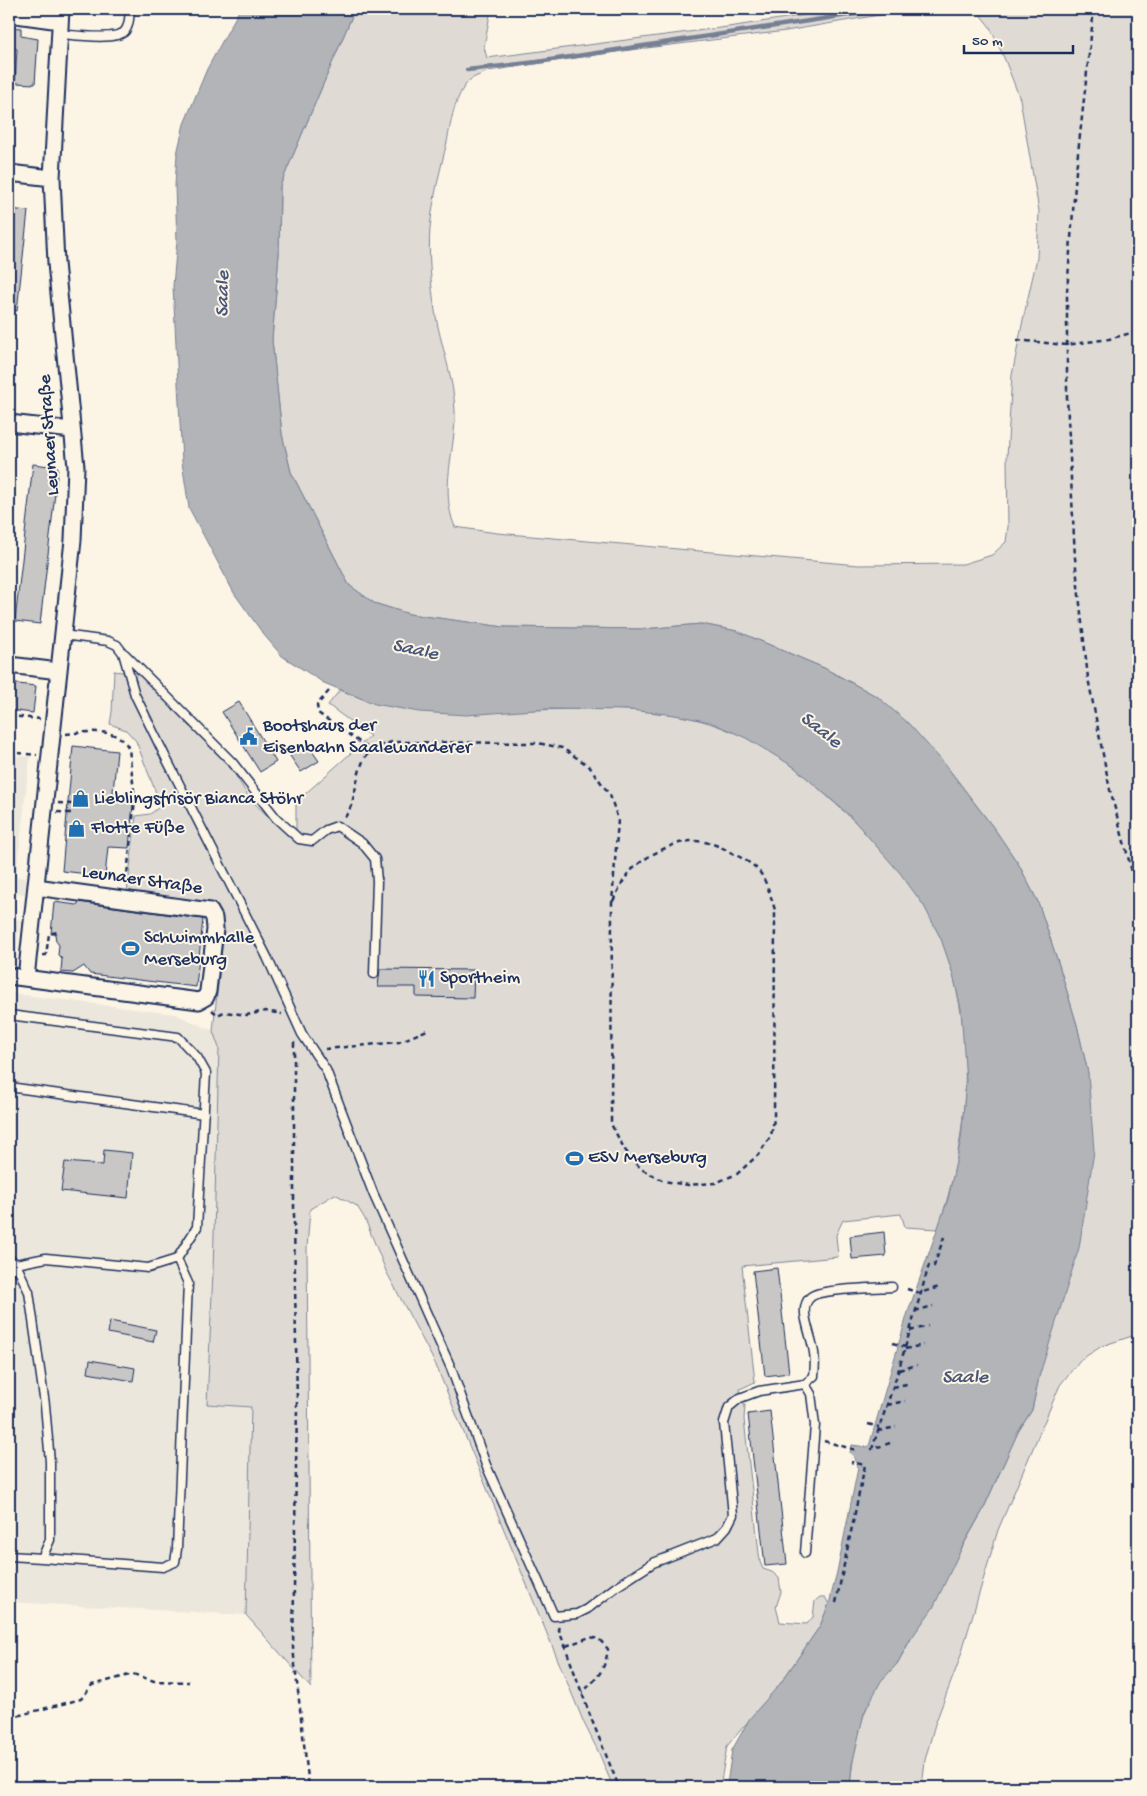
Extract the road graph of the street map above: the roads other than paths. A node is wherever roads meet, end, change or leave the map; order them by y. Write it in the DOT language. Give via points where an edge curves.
graph roads {
  1 [pos="130,9"];
  2 [pos="9,14"];
  3 [pos="61,21"];
  4 [pos="9,173"];
  5 [pos="52,178"];
  6 [pos="9,423"];
  7 [pos="72,430"];
  8 [pos="63,635"];
  9 [pos="123,653"];
  10 [pos="9,665"];
  11 [pos="59,671"];
  12 [pos="36,887"];
  13 [pos="374,974"];
  14 [pos="9,976"];
  15 [pos="26,978"];
  16 [pos="9,1015"];
  17 [pos="9,1086"];
  18 [pos="204,1114"];
  19 [pos="9,1258"];
  20 [pos="177,1260"];
  21 [pos="16,1264"];
  22 [pos="9,1273"];
  23 [pos="892,1287"];
  24 [pos="805,1384"];
  25 [pos="805,1553"];
  26 [pos="9,1556"];
  27 [pos="42,1558"];
  1 -- 3 [label="lane" via="129,25 118,36"];
  2 -- 3 [label="street"];
  3 -- 5 [label="street, Leunaer Straße"];
  4 -- 5 [label="street"];
  5 -- 7 [label="street, Leunaer Straße" via="56,263"];
  6 -- 7 [label="street"];
  7 -- 8 [label="street, Leunaer Straße" via="76,467 73,540"];
  8 -- 9 [label="lane" via="108,641 117,644"];
  8 -- 11 [label="street, Leunaer Straße"];
  9 -- 13 [label="lane" via="232,762 276,818 299,839 312,842 326,830 337,826 362,843 375,859"];
  9 -- 24 [label="lane" via="136,695 164,754 267,957 302,1034 326,1070 373,1193 451,1368 486,1465 554,1616 577,1614 653,1563 717,1538 733,1515 724,1423 729,1407 753,1393"];
  10 -- 11 [label="street"];
  11 -- 12 [label="street, Leunaer Straße" via="49,727"];
  12 -- 15 [label="street, Leunaer Straße"];
  12 -- 15 [label="street, Leunaer Straße" via="210,911 215,928 208,991 206,997 199,1001"];
  14 -- 15 [label="street"];
  16 -- 18 [label="lane" via="178,1037 197,1057 206,1073"];
  17 -- 18 [label="lane"];
  18 -- 20 [label="lane" via="196,1227"];
  19 -- 21 [label="lane"];
  20 -- 21 [label="lane" via="148,1268 46,1258"];
  20 -- 27 [label="lane" via="188,1283 175,1562 163,1567"];
  21 -- 22 [label="lane"];
  21 -- 27 [label="lane" via="29,1292 45,1405 50,1462 50,1540"];
  23 -- 24 [label="lane" via="822,1292 811,1296 805,1304 806,1319 816,1362 814,1376"];
  24 -- 25 [label="lane" via="811,1394 816,1425"];
  26 -- 27 [label="lane"];
}
